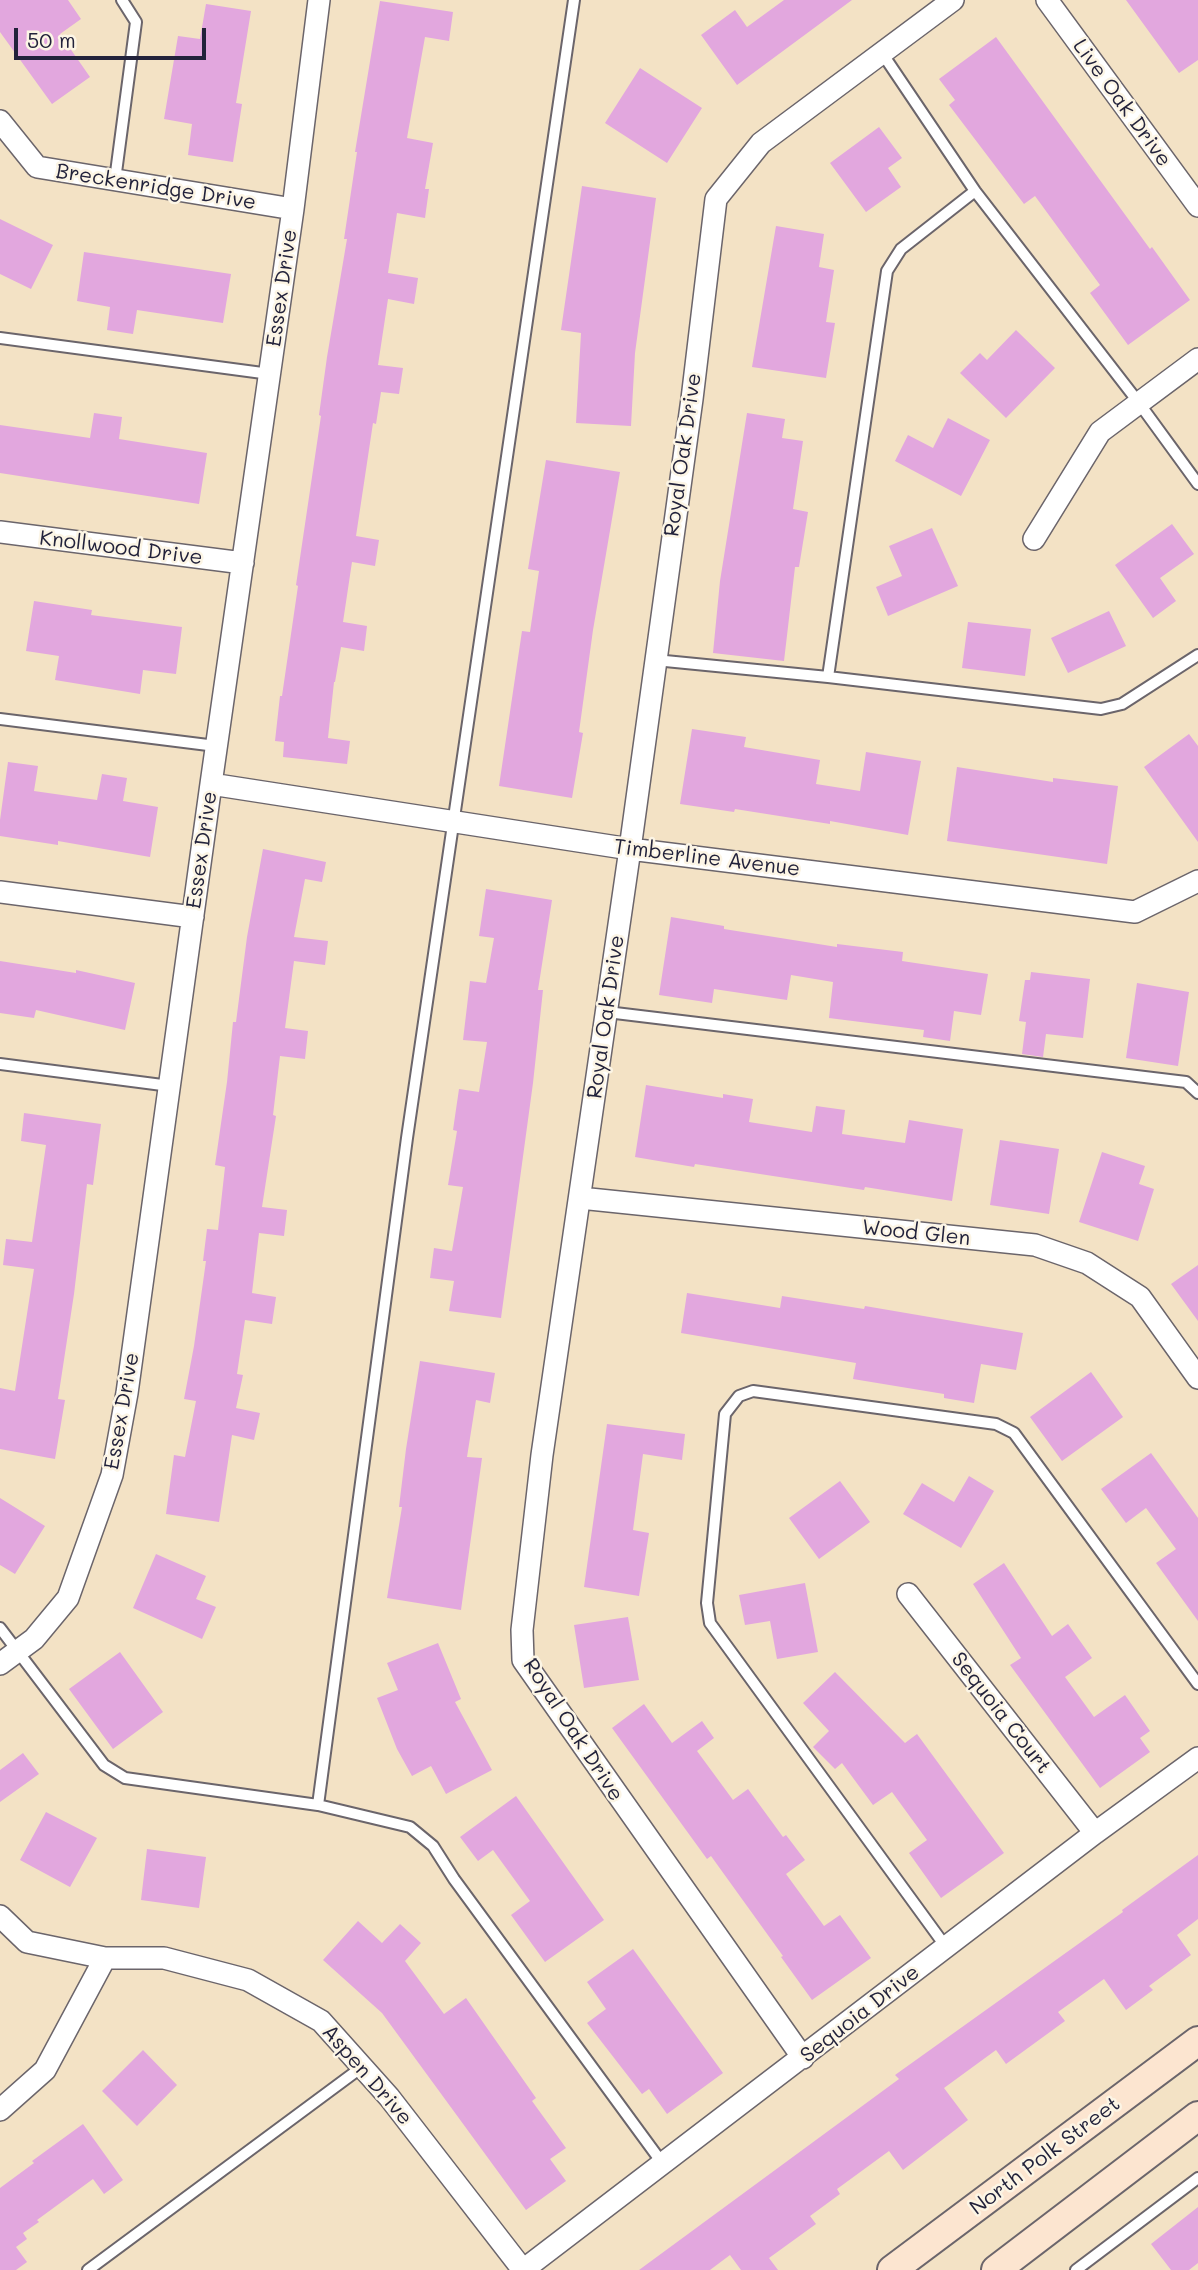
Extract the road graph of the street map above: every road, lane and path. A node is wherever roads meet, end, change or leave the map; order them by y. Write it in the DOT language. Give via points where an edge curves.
graph roads {
  1 [pos="122,0"];
  2 [pos="320,0"];
  3 [pos="574,0"];
  4 [pos="953,0"];
  5 [pos="1047,0"];
  6 [pos="882,53"];
  7 [pos="0,121"];
  8 [pos="116,180"];
  9 [pos="975,191"];
  10 [pos="1198,206"];
  11 [pos="293,209"];
  12 [pos="0,338"];
  13 [pos="1198,359"];
  14 [pos="270,374"];
  15 [pos="1139,403"];
  16 [pos="1198,484"];
  17 [pos="0,532"];
  18 [pos="1034,539"];
  19 [pos="243,563"];
  20 [pos="1198,655"];
  21 [pos="654,660"];
  22 [pos="828,677"];
  23 [pos="0,719"];
  24 [pos="216,746"];
  25 [pos="211,783"];
  26 [pos="453,821"];
  27 [pos="630,849"];
  28 [pos="1198,881"];
  29 [pos="0,892"];
  30 [pos="193,917"];
  31 [pos="607,1012"];
  32 [pos="0,1064"];
  33 [pos="170,1086"];
  34 [pos="1198,1093"];
  35 [pos="580,1198"];
  36 [pos="1198,1378"];
  37 [pos="908,1594"];
  38 [pos="0,1628"];
  39 [pos="8,1658"];
  40 [pos="1198,1684"];
  41 [pos="1198,1758"];
  42 [pos="317,1805"];
  43 [pos="1095,1833"];
  44 [pos="0,1916"];
  45 [pos="946,1947"];
  46 [pos="105,1958"];
  47 [pos="1198,2041"];
  48 [pos="803,2058"];
  49 [pos="362,2067"];
  50 [pos="0,2110"];
  51 [pos="1198,2116"];
  52 [pos="663,2164"];
  53 [pos="1198,2178"];
  54 [pos="88,2270"];
  55 [pos="523,2270"];
  56 [pos="892,2270"];
  57 [pos="996,2270"];
  58 [pos="1076,2270"];
  1 -- 8 [label="lane" via="136,22"];
  2 -- 11 [label="street, Essex Drive"];
  3 -- 26 [label="lane"];
  4 -- 6 [label="street, Royal Oak Drive"];
  5 -- 10 [label="street, Live Oak Drive"];
  6 -- 9 [label="lane"];
  6 -- 21 [label="street, Royal Oak Drive" via="761,143 716,199"];
  7 -- 8 [label="street, Breckenridge Drive" via="37,167"];
  8 -- 11 [label="street, Breckenridge Drive"];
  9 -- 15 [label="lane"];
  9 -- 22 [label="lane" via="901,249 887,271"];
  11 -- 14 [label="street, Essex Drive"];
  12 -- 14 [label="lane"];
  13 -- 15 [label="street"];
  14 -- 19 [label="street, Essex Drive"];
  15 -- 16 [label="lane"];
  15 -- 18 [label="street" via="1100,432"];
  17 -- 19 [label="street, Knollwood Drive"];
  19 -- 24 [label="street, Essex Drive"];
  20 -- 22 [label="lane" via="1122,704 1101,709"];
  21 -- 22 [label="lane"];
  21 -- 27 [label="street, Royal Oak Drive"];
  23 -- 24 [label="lane"];
  24 -- 25 [label="street, Essex Drive"];
  25 -- 26 [label="street, Timberline Avenue"];
  25 -- 30 [label="street, Essex Drive"];
  26 -- 27 [label="street, Timberline Avenue"];
  26 -- 42 [label="lane"];
  27 -- 28 [label="street, Timberline Avenue" via="1135,912"];
  27 -- 31 [label="street, Royal Oak Drive"];
  29 -- 30 [label="street"];
  30 -- 33 [label="street, Essex Drive"];
  31 -- 34 [label="lane" via="1186,1082"];
  31 -- 35 [label="street, Royal Oak Drive"];
  32 -- 33 [label="lane"];
  33 -- 39 [label="street, Essex Drive" via="112,1475 68,1598 34,1639"];
  35 -- 36 [label="street, Wood Glen" via="1035,1245 1087,1263 1140,1297"];
  35 -- 48 [label="street, Royal Oak Drive" via="542,1455 522,1630 523,1660"];
  37 -- 43 [label="street, Sequoia Court"];
  38 -- 39 [label="lane"];
  39 -- 42 [label="lane" via="104,1765 125,1778"];
  40 -- 45 [label="lane" via="1014,1433 996,1424 753,1391 739,1396 725,1415 707,1603 710,1623"];
  41 -- 43 [label="street, Sequoia Drive"];
  42 -- 52 [label="lane" via="411,1827 433,1846"];
  43 -- 45 [label="street, Sequoia Drive"];
  44 -- 46 [label="street, Aspen Drive" via="27,1942"];
  45 -- 48 [label="street, Sequoia Drive"];
  46 -- 49 [label="street, Aspen Drive" via="164,1958 248,1980 320,2021"];
  46 -- 50 [label="street" via="46,2070"];
  47 -- 56 [label="main road, North Polk Street"];
  48 -- 52 [label="street, Sequoia Drive"];
  49 -- 54 [label="lane"];
  49 -- 55 [label="street, Aspen Drive"];
  51 -- 57 [label="main road"];
  52 -- 55 [label="street, Sequoia Drive"];
  53 -- 58 [label="lane"];
}
